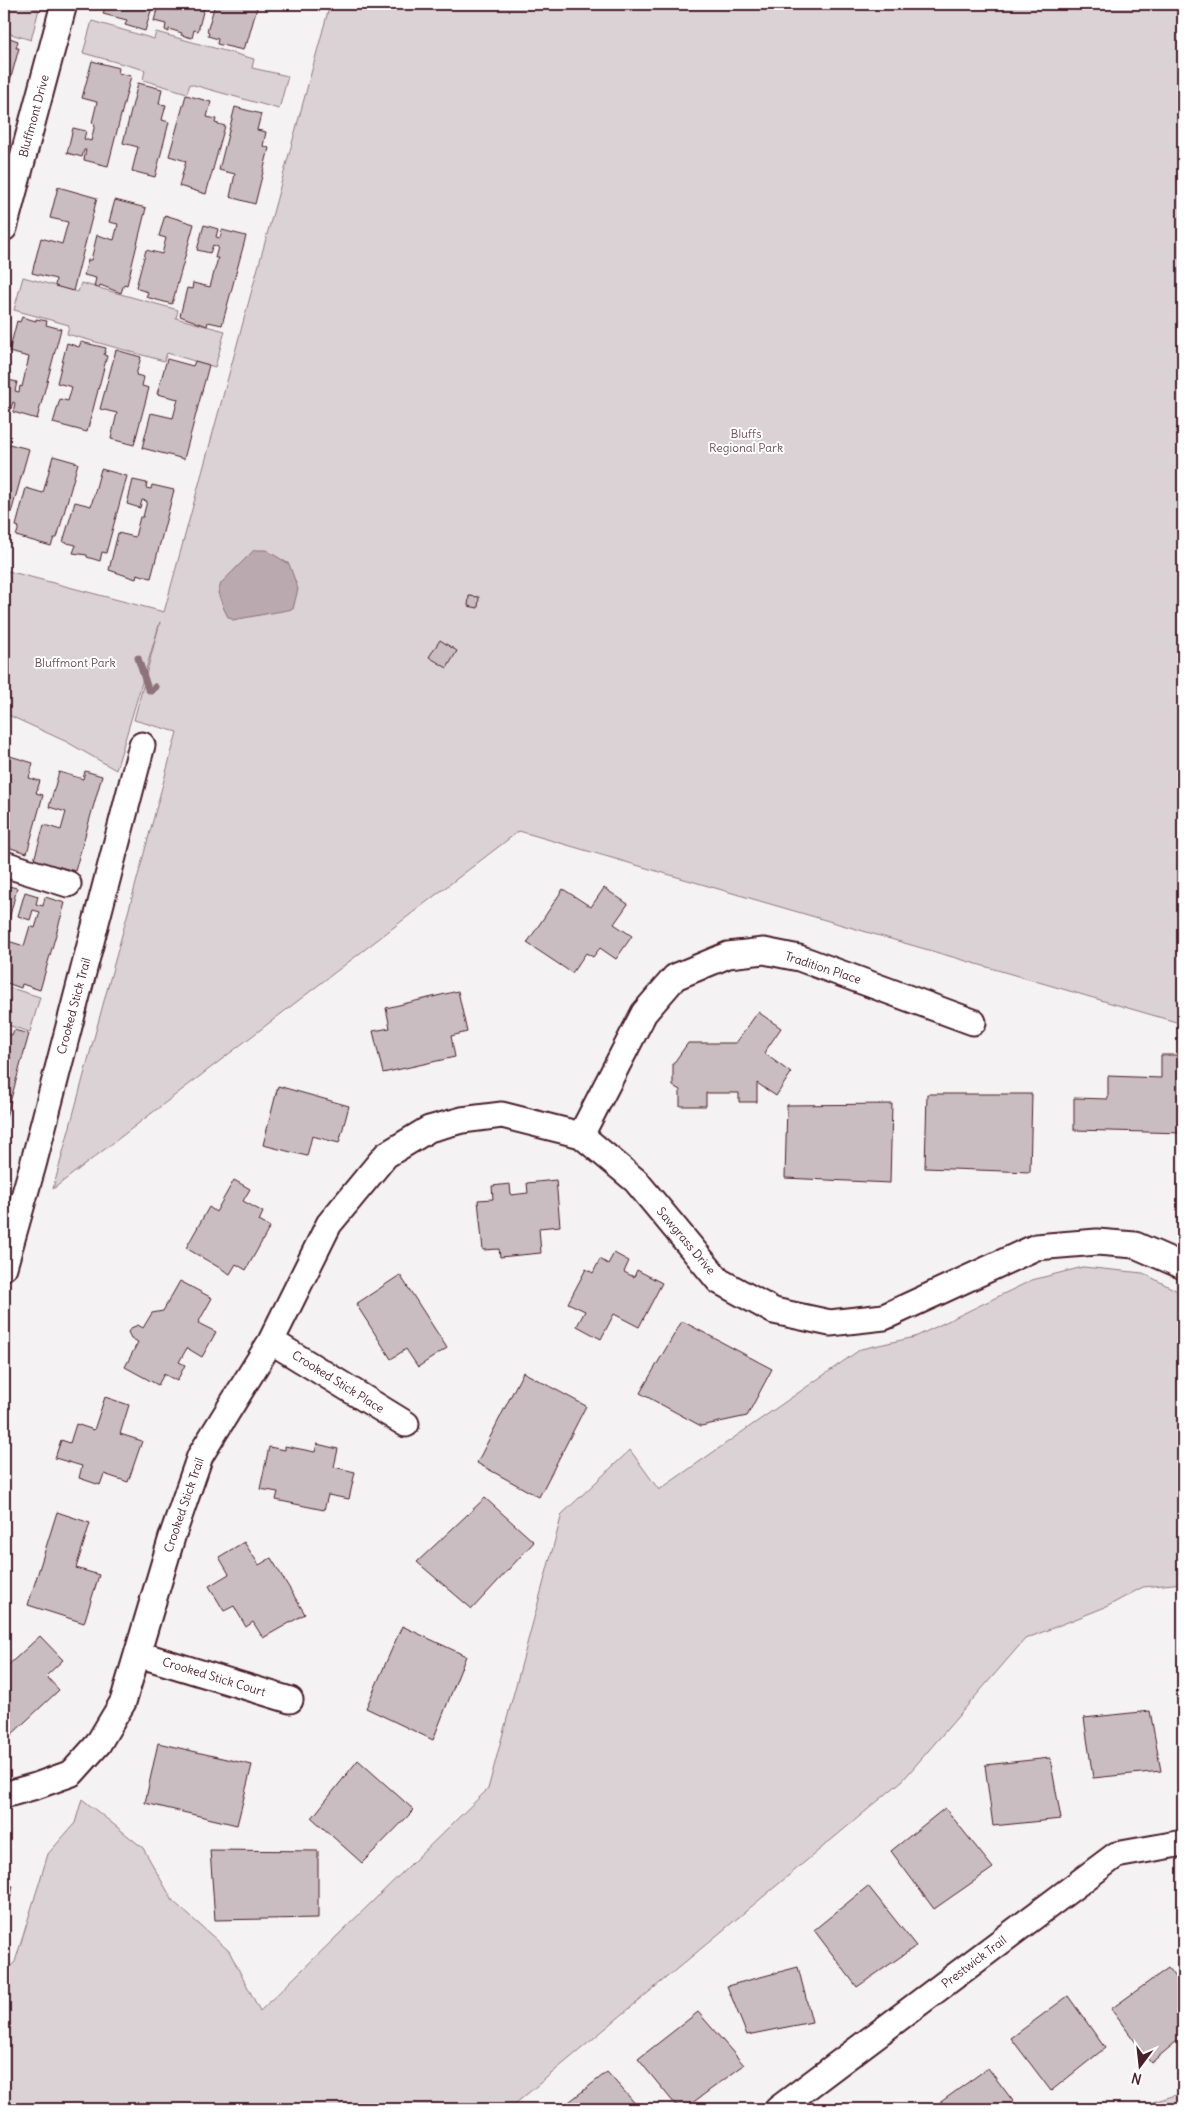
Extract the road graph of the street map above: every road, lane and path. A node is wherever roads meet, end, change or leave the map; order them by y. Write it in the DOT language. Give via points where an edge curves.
graph roads {
  1 [pos="64,4"];
  2 [pos="4,228"];
  3 [pos="142,745"];
  4 [pos="4,864"];
  5 [pos="68,884"];
  6 [pos="972,1022"];
  7 [pos="429,1129"];
  8 [pos="581,1135"];
  9 [pos="1183,1266"];
  10 [pos="4,1267"];
  11 [pos="270,1341"];
  12 [pos="406,1424"];
  13 [pos="138,1654"];
  14 [pos="290,1700"];
  15 [pos="4,1794"];
  16 [pos="1183,1843"];
  17 [pos="778,2109"];
  1 -- 2 [label="street, Bluffmont Drive"];
  3 -- 10 [label="street, Crooked Stick Trail"];
  4 -- 5 [label="street"];
  6 -- 8 [label="street, Tradition Place" via="799,958 764,951 728,955 675,977 644,1013"];
  7 -- 8 [label="street, Sawgrass Drive" via="462,1120 502,1115"];
  7 -- 11 [label="street, Crooked Stick Trail" via="386,1155 329,1224"];
  8 -- 9 [label="street, Sawgrass Drive" via="636,1181 719,1281 774,1312 830,1324 884,1317 1036,1247 1098,1242 1135,1245"];
  11 -- 12 [label="street, Crooked Stick Place"];
  11 -- 13 [label="street, Crooked Stick Trail" via="200,1456 172,1537"];
  13 -- 14 [label="street, Crooked Stick Court"];
  13 -- 15 [label="street, Crooked Stick Trail" via="123,1702 98,1744 72,1773"];
  16 -- 17 [label="street, Prestwick Trail" via="1116,1855"];
}
